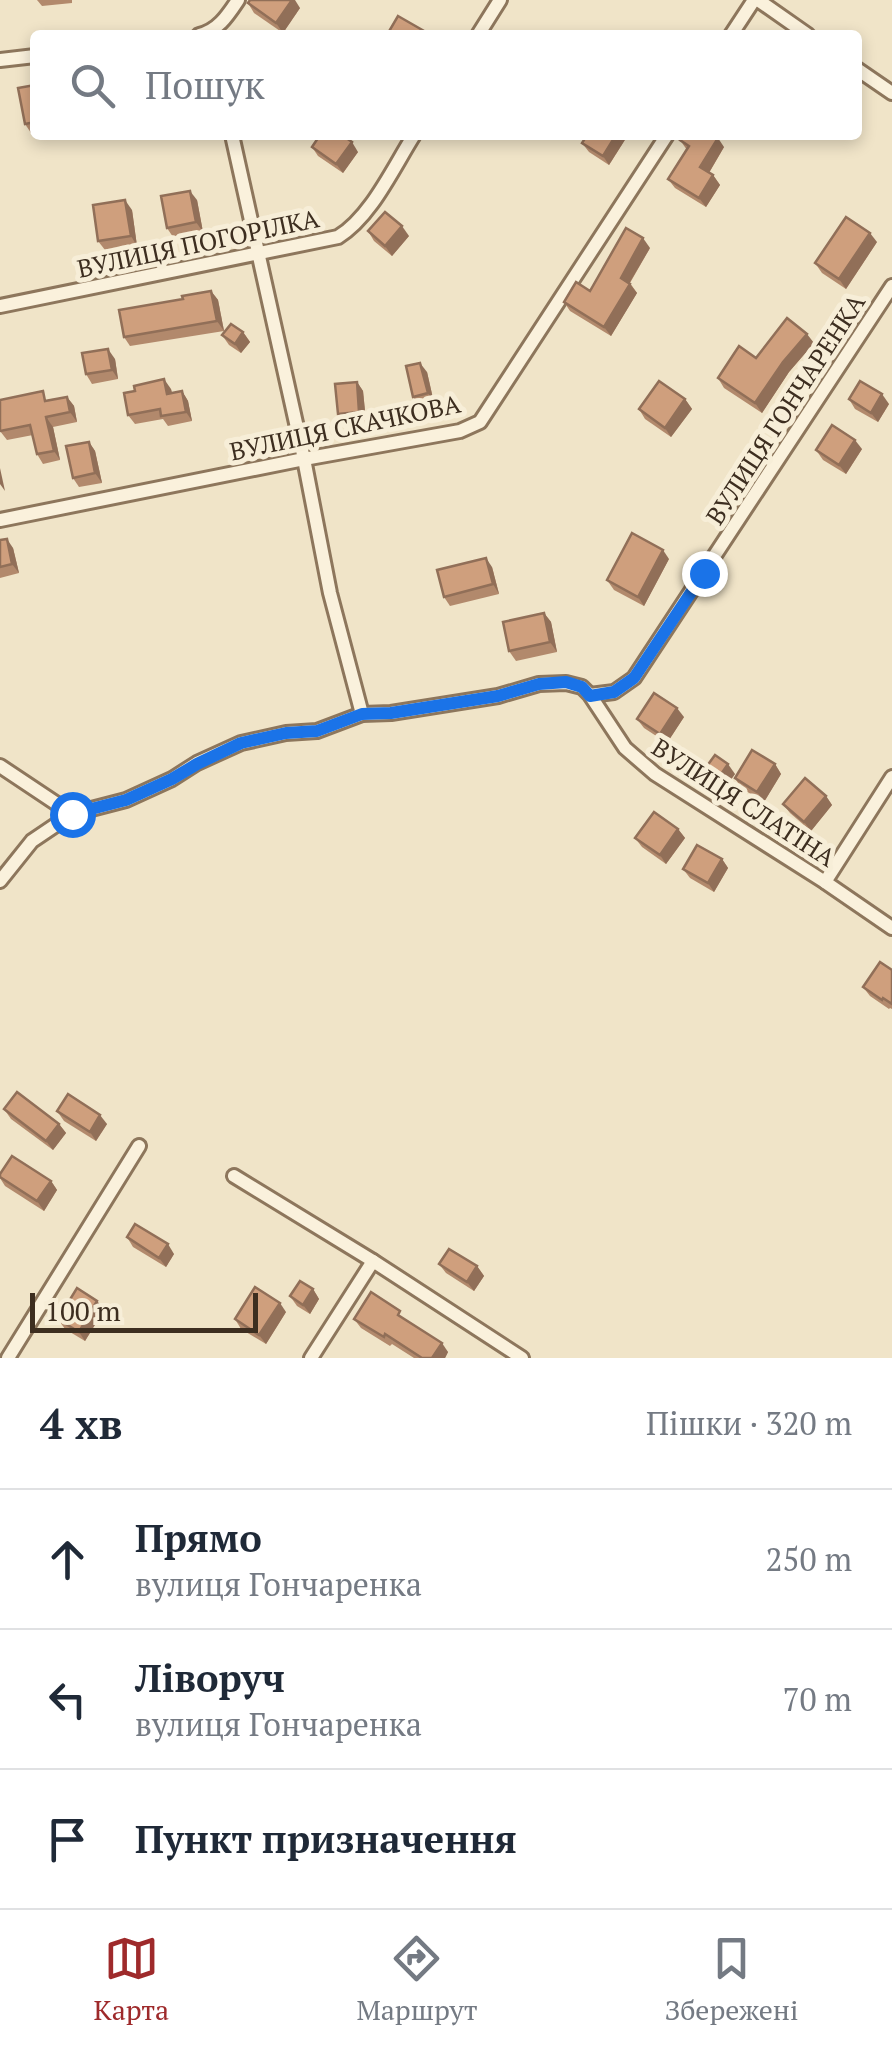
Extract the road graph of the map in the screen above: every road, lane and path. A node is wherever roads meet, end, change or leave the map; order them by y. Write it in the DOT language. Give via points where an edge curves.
graph roads {
  1 [pos="238,0"];
  2 [pos="500,0"];
  3 [pos="756,0"];
  4 [pos="210,30"];
  5 [pos="481,30"];
  6 [pos="735,30"];
  7 [pos="801,30"];
  8 [pos="30,57"];
  9 [pos="0,60"];
  10 [pos="862,72"];
  11 [pos="892,93"];
  12 [pos="233,140"];
  13 [pos="411,140"];
  14 [pos="664,140"];
  15 [pos="260,255"];
  16 [pos="892,286"];
  17 [pos="0,306"];
  18 [pos="304,459"];
  19 [pos="0,520"];
  20 [pos="590,696"];
  21 [pos="362,714"];
  22 [pos="0,766"];
  23 [pos="892,778"];
  24 [pos="72,814"];
  25 [pos="0,882"];
  26 [pos="825,882"];
  27 [pos="892,928"];
  28 [pos="140,1146"];
  29 [pos="234,1176"];
  30 [pos="373,1262"];
  31 [pos="8,1358"];
  32 [pos="310,1358"];
  33 [pos="522,1358"];
  1 -- 4 [label="street"];
  2 -- 5 [label="street"];
  3 -- 6 [label="street"];
  3 -- 7 [label="street"];
  8 -- 9 [label="street"];
  10 -- 11 [label="street"];
  12 -- 15 [label="street"];
  13 -- 15 [label="street, ВУЛИЦЯ ПОГОРІЛКА" via="352,228"];
  14 -- 18 [label="street, ВУЛИЦЯ СКАЧКОВА" via="480,422"];
  15 -- 17 [label="street, ВУЛИЦЯ ПОГОРІЛКА"];
  15 -- 18 [label="street"];
  16 -- 20 [label="street, ВУЛИЦЯ ГОНЧАРЕНКА" via="634,678 614,692"];
  18 -- 19 [label="street, ВУЛИЦЯ СКАЧКОВА"];
  18 -- 21 [label="street"];
  20 -- 21 [label="street" via="566,682 539,684"];
  20 -- 26 [label="street, ВУЛИЦЯ СЛАТІНА" via="638,762"];
  21 -- 24 [label="street" via="317,731 241,743 126,800"];
  22 -- 24 [label="street"];
  23 -- 26 [label="street"];
  24 -- 25 [label="street" via="32,841"];
  26 -- 27 [label="street, ВУЛИЦЯ СЛАТІНА"];
  28 -- 31 [label="street"];
  29 -- 30 [label="street"];
  30 -- 32 [label="street"];
  30 -- 33 [label="street"];
}
